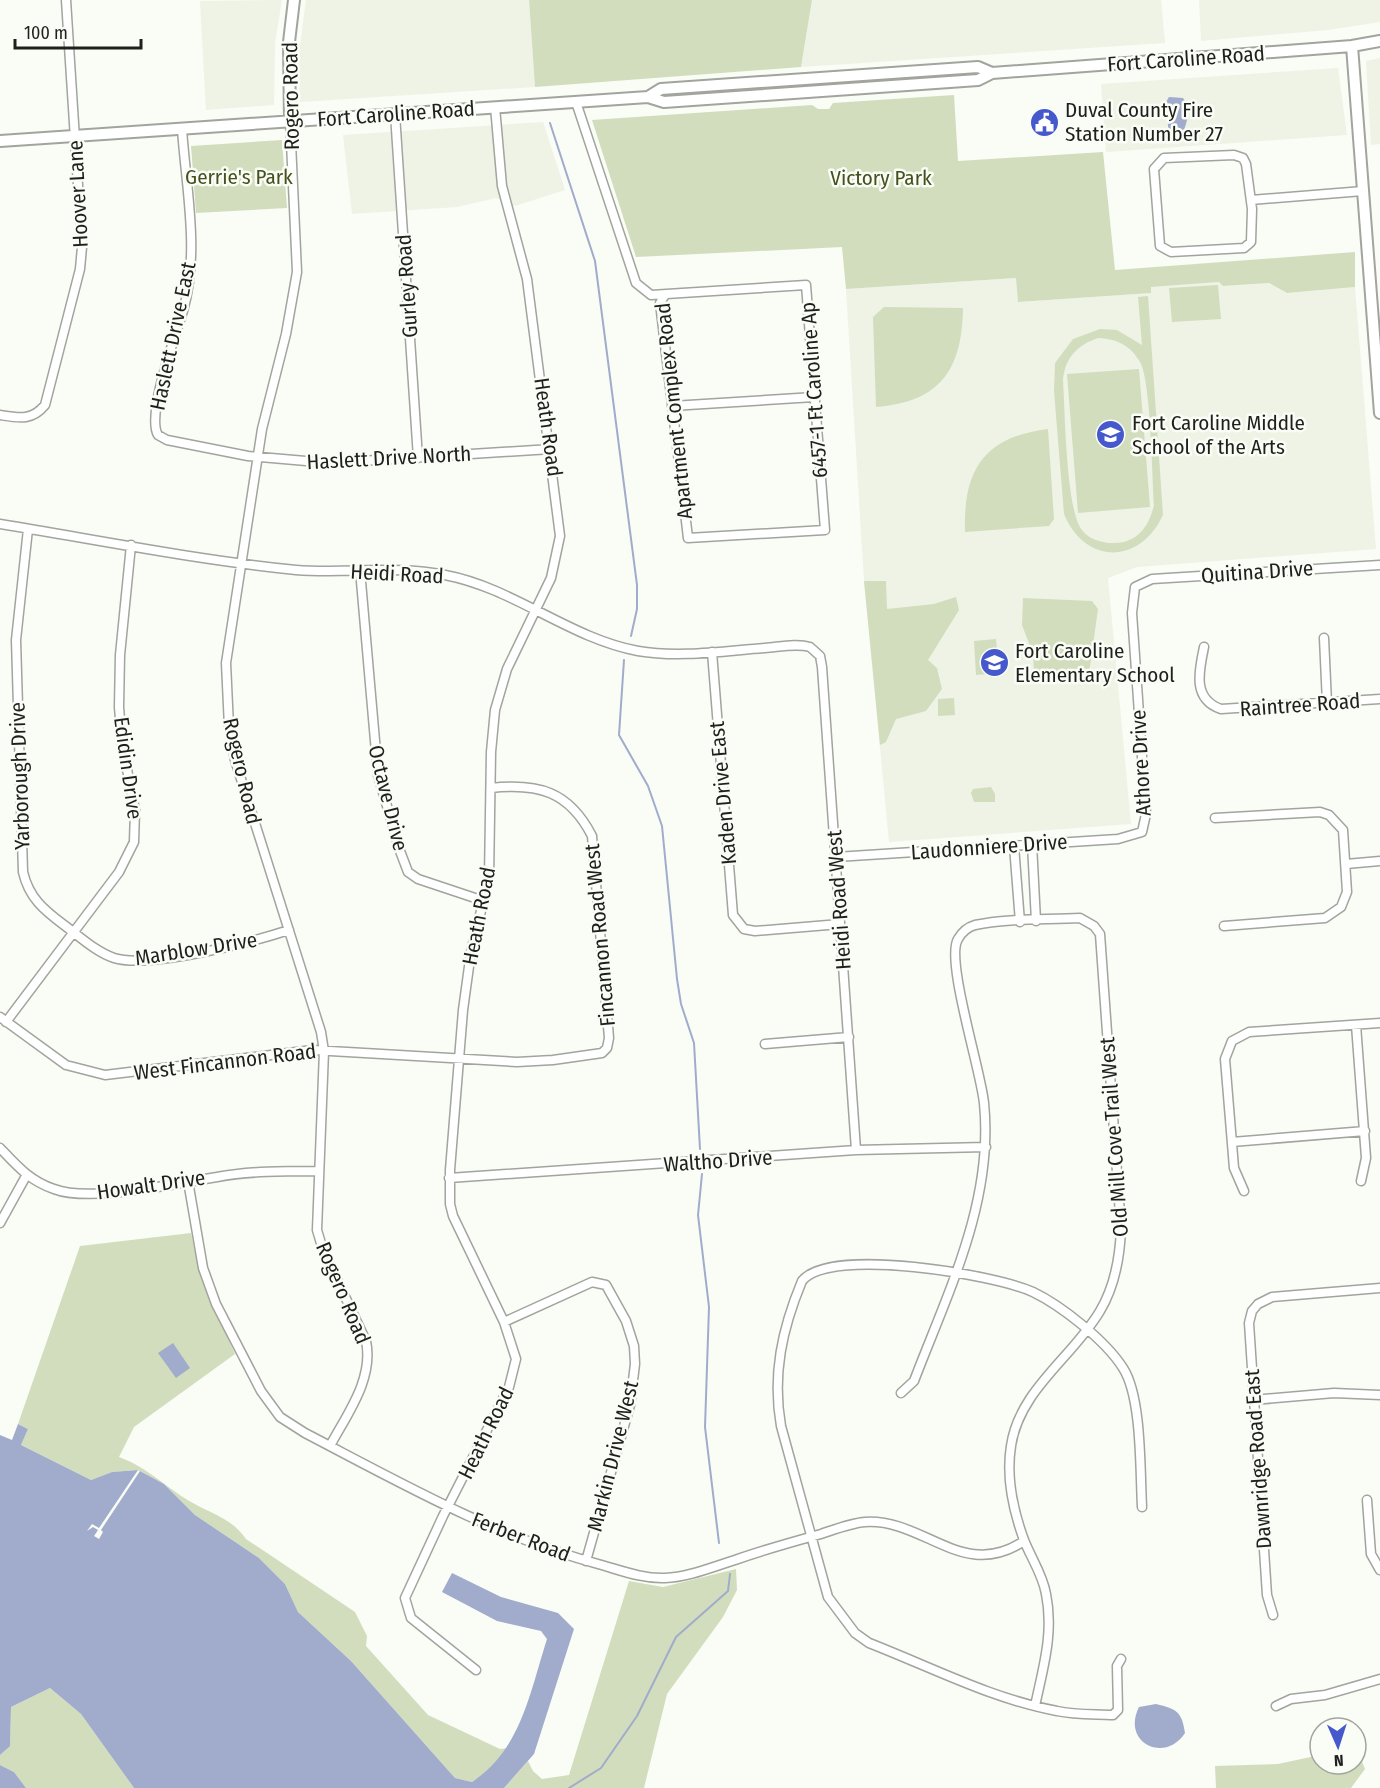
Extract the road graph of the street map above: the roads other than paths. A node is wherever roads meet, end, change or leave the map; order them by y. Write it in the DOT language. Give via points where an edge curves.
graph roads {
  1 [pos="66,0"];
  2 [pos="294,0"];
  3 [pos="1380,41"];
  4 [pos="1352,46"];
  5 [pos="576,102"];
  6 [pos="495,107"];
  7 [pos="395,114"];
  8 [pos="290,121"];
  9 [pos="182,129"];
  10 [pos="74,136"];
  11 [pos="0,141"];
  12 [pos="1363,191"];
  13 [pos="1251,200"];
  14 [pos="665,294"];
  15 [pos="1379,389"];
  16 [pos="814,396"];
  17 [pos="672,406"];
  18 [pos="1380,412"];
  19 [pos="0,415"];
  20 [pos="158,435"];
  21 [pos="551,449"];
  22 [pos="258,457"];
  23 [pos="418,458"];
  24 [pos="0,524"];
  25 [pos="28,529"];
  26 [pos="755,534"];
  27 [pos="131,545"];
  28 [pos="240,562"];
  29 [pos="1380,565"];
  30 [pos="360,570"];
  31 [pos="1135,587"];
  32 [pos="535,609"];
  33 [pos="1324,638"];
  34 [pos="1204,647"];
  35 [pos="712,652"];
  36 [pos="817,652"];
  37 [pos="1380,699"];
  38 [pos="1328,703"];
  39 [pos="490,788"];
  40 [pos="1215,818"];
  41 [pos="1142,832"];
  42 [pos="1032,844"];
  43 [pos="1014,846"];
  44 [pos="836,857"];
  45 [pos="1380,861"];
  46 [pos="1346,864"];
  47 [pos="484,901"];
  48 [pos="1036,921"];
  49 [pos="1020,922"];
  50 [pos="840,924"];
  51 [pos="1224,926"];
  52 [pos="289,930"];
  53 [pos="74,932"];
  54 [pos="3,1020"];
  55 [pos="1380,1023"];
  56 [pos="1356,1025"];
  57 [pos="849,1037"];
  58 [pos="765,1044"];
  59 [pos="607,1047"];
  60 [pos="324,1051"];
  61 [pos="458,1059"];
  62 [pos="1365,1131"];
  63 [pos="1232,1142"];
  64 [pos="986,1147"];
  65 [pos="0,1148"];
  66 [pos="856,1150"];
  67 [pos="317,1171"];
  68 [pos="26,1176"];
  69 [pos="450,1178"];
  70 [pos="188,1181"];
  71 [pos="1361,1181"];
  72 [pos="1244,1191"];
  73 [pos="0,1223"];
  74 [pos="955,1273"];
  75 [pos="1380,1288"];
  76 [pos="504,1322"];
  77 [pos="1087,1331"];
  78 [pos="902,1393"];
  79 [pos="1380,1395"];
  80 [pos="1253,1400"];
  81 [pos="330,1446"];
  82 [pos="1367,1500"];
  83 [pos="448,1507"];
  84 [pos="1142,1507"];
  85 [pos="810,1537"];
  86 [pos="1024,1541"];
  87 [pos="586,1561"];
  88 [pos="1380,1570"];
  89 [pos="1273,1615"];
  90 [pos="1121,1659"];
  91 [pos="476,1670"];
  92 [pos="1380,1679"];
  93 [pos="1035,1706"];
  94 [pos="1276,1706"];
  1 -- 10 [label="street, Hoover Lane"];
  2 -- 8 [label="street, Rogero Road" via="289,42"];
  3 -- 4 [label="street, Fort Caroline Road"];
  4 -- 5 [label="street, Fort Caroline Road" via="992,73 978,67 708,85 661,89 648,97"];
  4 -- 12 [label="street"];
  5 -- 6 [label="street, Fort Caroline Road"];
  5 -- 14 [label="street, Apartment Complex Road" via="636,283 651,295"];
  6 -- 7 [label="street, Fort Caroline Road"];
  6 -- 21 [label="street, Heath Road" via="502,186 527,279"];
  7 -- 8 [label="street, Fort Caroline Road"];
  7 -- 23 [label="street, Gurley Road"];
  8 -- 9 [label="street, Fort Caroline Road"];
  8 -- 22 [label="street, Rogero Road" via="297,272"];
  9 -- 10 [label="street, Fort Caroline Road"];
  9 -- 20 [label="street, Haslett Drive East" via="190,271 184,309 162,380 155,423"];
  10 -- 11 [label="street, Fort Caroline Road"];
  10 -- 19 [label="street, Hoover Lane" via="80,185 81,261 45,405 27,418"];
  12 -- 13 [label="street"];
  12 -- 15 [label="street"];
  13 -- 13 [label="street" via="1253,238 1244,248 1171,252 1160,246 1154,169 1164,158 1243,158"];
  14 -- 16 [label="street, 6457-1 Ft Caroline Ap" via="806,285"];
  14 -- 17 [label="street, Apartment Complex Road" via="660,303"];
  15 -- 18 [label="street"];
  16 -- 17 [label="street"];
  16 -- 26 [label="street, 6457-1 Ft Caroline Ap" via="825,530"];
  17 -- 26 [label="street, Apartment Complex Road" via="688,538"];
  20 -- 22 [label="street, Haslett Drive North"];
  21 -- 23 [label="street, Haslett Drive North"];
  21 -- 32 [label="street, Heath Road" via="560,536 556,561"];
  22 -- 23 [label="street, Haslett Drive North" via="329,463"];
  22 -- 28 [label="street, Rogero Road"];
  24 -- 25 [label="street, Heidi Road"];
  25 -- 27 [label="street, Heidi Road"];
  25 -- 53 [label="street, Yarborough Drive" via="16,640 23,872 37,903"];
  27 -- 28 [label="street, Heidi Road"];
  27 -- 53 [label="street, Edidin Drive" via="119,707 136,831 126,861"];
  28 -- 30 [label="street, Heidi Road" via="301,570"];
  28 -- 52 [label="street, Rogero Road" via="226,663 229,727 250,813"];
  29 -- 31 [label="street, Quitina Drive" via="1162,578"];
  30 -- 32 [label="street, Heidi Road" via="444,574"];
  30 -- 47 [label="street, Octave Drive" via="378,775 400,851 408,872 418,879"];
  31 -- 41 [label="street, Athore Drive" via="1132,613 1146,814"];
  32 -- 35 [label="street, Heidi Road" via="593,638 621,647 651,652"];
  32 -- 39 [label="street, Heath Road" via="500,692"];
  33 -- 38 [label="street"];
  34 -- 38 [label="street, Raintree Road" via="1199,686 1214,706 1228,710"];
  35 -- 36 [label="street, Heidi Road" via="806,645"];
  35 -- 50 [label="street, Kaden Drive East" via="733,915 744,929 755,931"];
  36 -- 44 [label="street, Heidi Road West" via="822,666"];
  37 -- 38 [label="street, Raintree Road"];
  39 -- 47 [label="street, Heath Road" via="489,878"];
  39 -- 59 [label="street, Fincannon Road West" via="525,787 553,793 577,811 592,836"];
  40 -- 46 [label="street" via="1320,812 1329,815 1343,830"];
  41 -- 42 [label="street, Laudonniere Drive" via="1118,839"];
  42 -- 43 [label="street, Laudonniere Drive"];
  42 -- 48 [label="street"];
  43 -- 44 [label="street, Laudonniere Drive"];
  43 -- 49 [label="street"];
  44 -- 50 [label="street, Heidi Road West"];
  45 -- 46 [label="street"];
  46 -- 51 [label="street" via="1346,898 1341,908 1325,918"];
  47 -- 61 [label="street, Heath Road" via="466,981"];
  48 -- 49 [label="street"];
  48 -- 77 [label="street, Old Mill Cove Trail West" via="1080,918 1100,934 1121,1228 1114,1279 1102,1309"];
  49 -- 64 [label="street" via="976,925 959,936 954,951 979,1070"];
  50 -- 57 [label="street, Heidi Road West"];
  52 -- 53 [label="street, Marblow Drive" via="244,945 126,960 102,952"];
  52 -- 60 [label="street, Rogero Road"];
  53 -- 54 [label="street, Edidin Drive"];
  54 -- 60 [label="street, West Fincannon Road" via="66,1065 105,1075 301,1050"];
  55 -- 56 [label="street"];
  56 -- 62 [label="street"];
  56 -- 63 [label="street" via="1249,1032 1232,1041 1225,1059"];
  57 -- 58 [label="street"];
  57 -- 66 [label="street, Heidi Road West"];
  59 -- 61 [label="street, West Fincannon Road" via="594,1056 553,1060"];
  60 -- 61 [label="street, West Fincannon Road"];
  60 -- 67 [label="street, Rogero Road"];
  61 -- 69 [label="street, Heath Road"];
  62 -- 63 [label="street"];
  62 -- 71 [label="street" via="1366,1158"];
  63 -- 72 [label="street" via="1234,1168"];
  64 -- 66 [label="street, Waltho Drive"];
  64 -- 74 [label="street" via="972,1231"];
  65 -- 68 [label="street, Howalt Drive"];
  66 -- 69 [label="street, Waltho Drive"];
  67 -- 70 [label="street, Howalt Drive" via="258,1172"];
  67 -- 81 [label="street, Rogero Road" via="317,1230 366,1341 369,1360 365,1377"];
  68 -- 70 [label="street, Howalt Drive" via="55,1190 75,1194"];
  68 -- 73 [label="street"];
  69 -- 76 [label="street, Heath Road" via="453,1216"];
  70 -- 81 [label="street, Ferber Road" via="203,1268 244,1361 280,1417"];
  74 -- 77 [label="street" via="1030,1291 1054,1304"];
  74 -- 78 [label="street" via="914,1382"];
  74 -- 85 [label="street" via="899,1264 823,1270 805,1278 781,1343 776,1389 781,1426"];
  75 -- 80 [label="street, Dawnridge Road East" via="1272,1297 1258,1304 1250,1323"];
  76 -- 83 [label="street, Heath Road" via="514,1349 514,1373"];
  76 -- 87 [label="street, Markin Drive West" via="586,1283 598,1282 606,1285 626,1321 635,1364 630,1405"];
  77 -- 84 [label="street" via="1119,1362 1133,1392"];
  77 -- 86 [label="street, Old Mill Cove Trail West" via="1031,1396 1016,1425 1011,1445 1011,1494"];
  79 -- 80 [label="street" via="1334,1393"];
  80 -- 89 [label="street, Dawnridge Road East" via="1267,1595"];
  81 -- 83 [label="street, Ferber Road"];
  82 -- 88 [label="street" via="1371,1554"];
  83 -- 87 [label="street, Ferber Road" via="516,1538"];
  83 -- 91 [label="street, Heath Road" via="408,1587 405,1605 416,1623"];
  85 -- 86 [label="street, Ferber Road" via="865,1522 902,1527 960,1553 994,1553"];
  85 -- 87 [label="street, Ferber Road" via="664,1578"];
  85 -- 93 [label="street" via="828,1597 855,1633 869,1643"];
  86 -- 93 [label="street, Old Mill Cove Trail West" via="1046,1591 1050,1619"];
  90 -- 93 [label="street" via="1117,1666 1118,1710 1113,1715 1068,1713"];
  92 -- 94 [label="street" via="1325,1695 1291,1699"];
}
